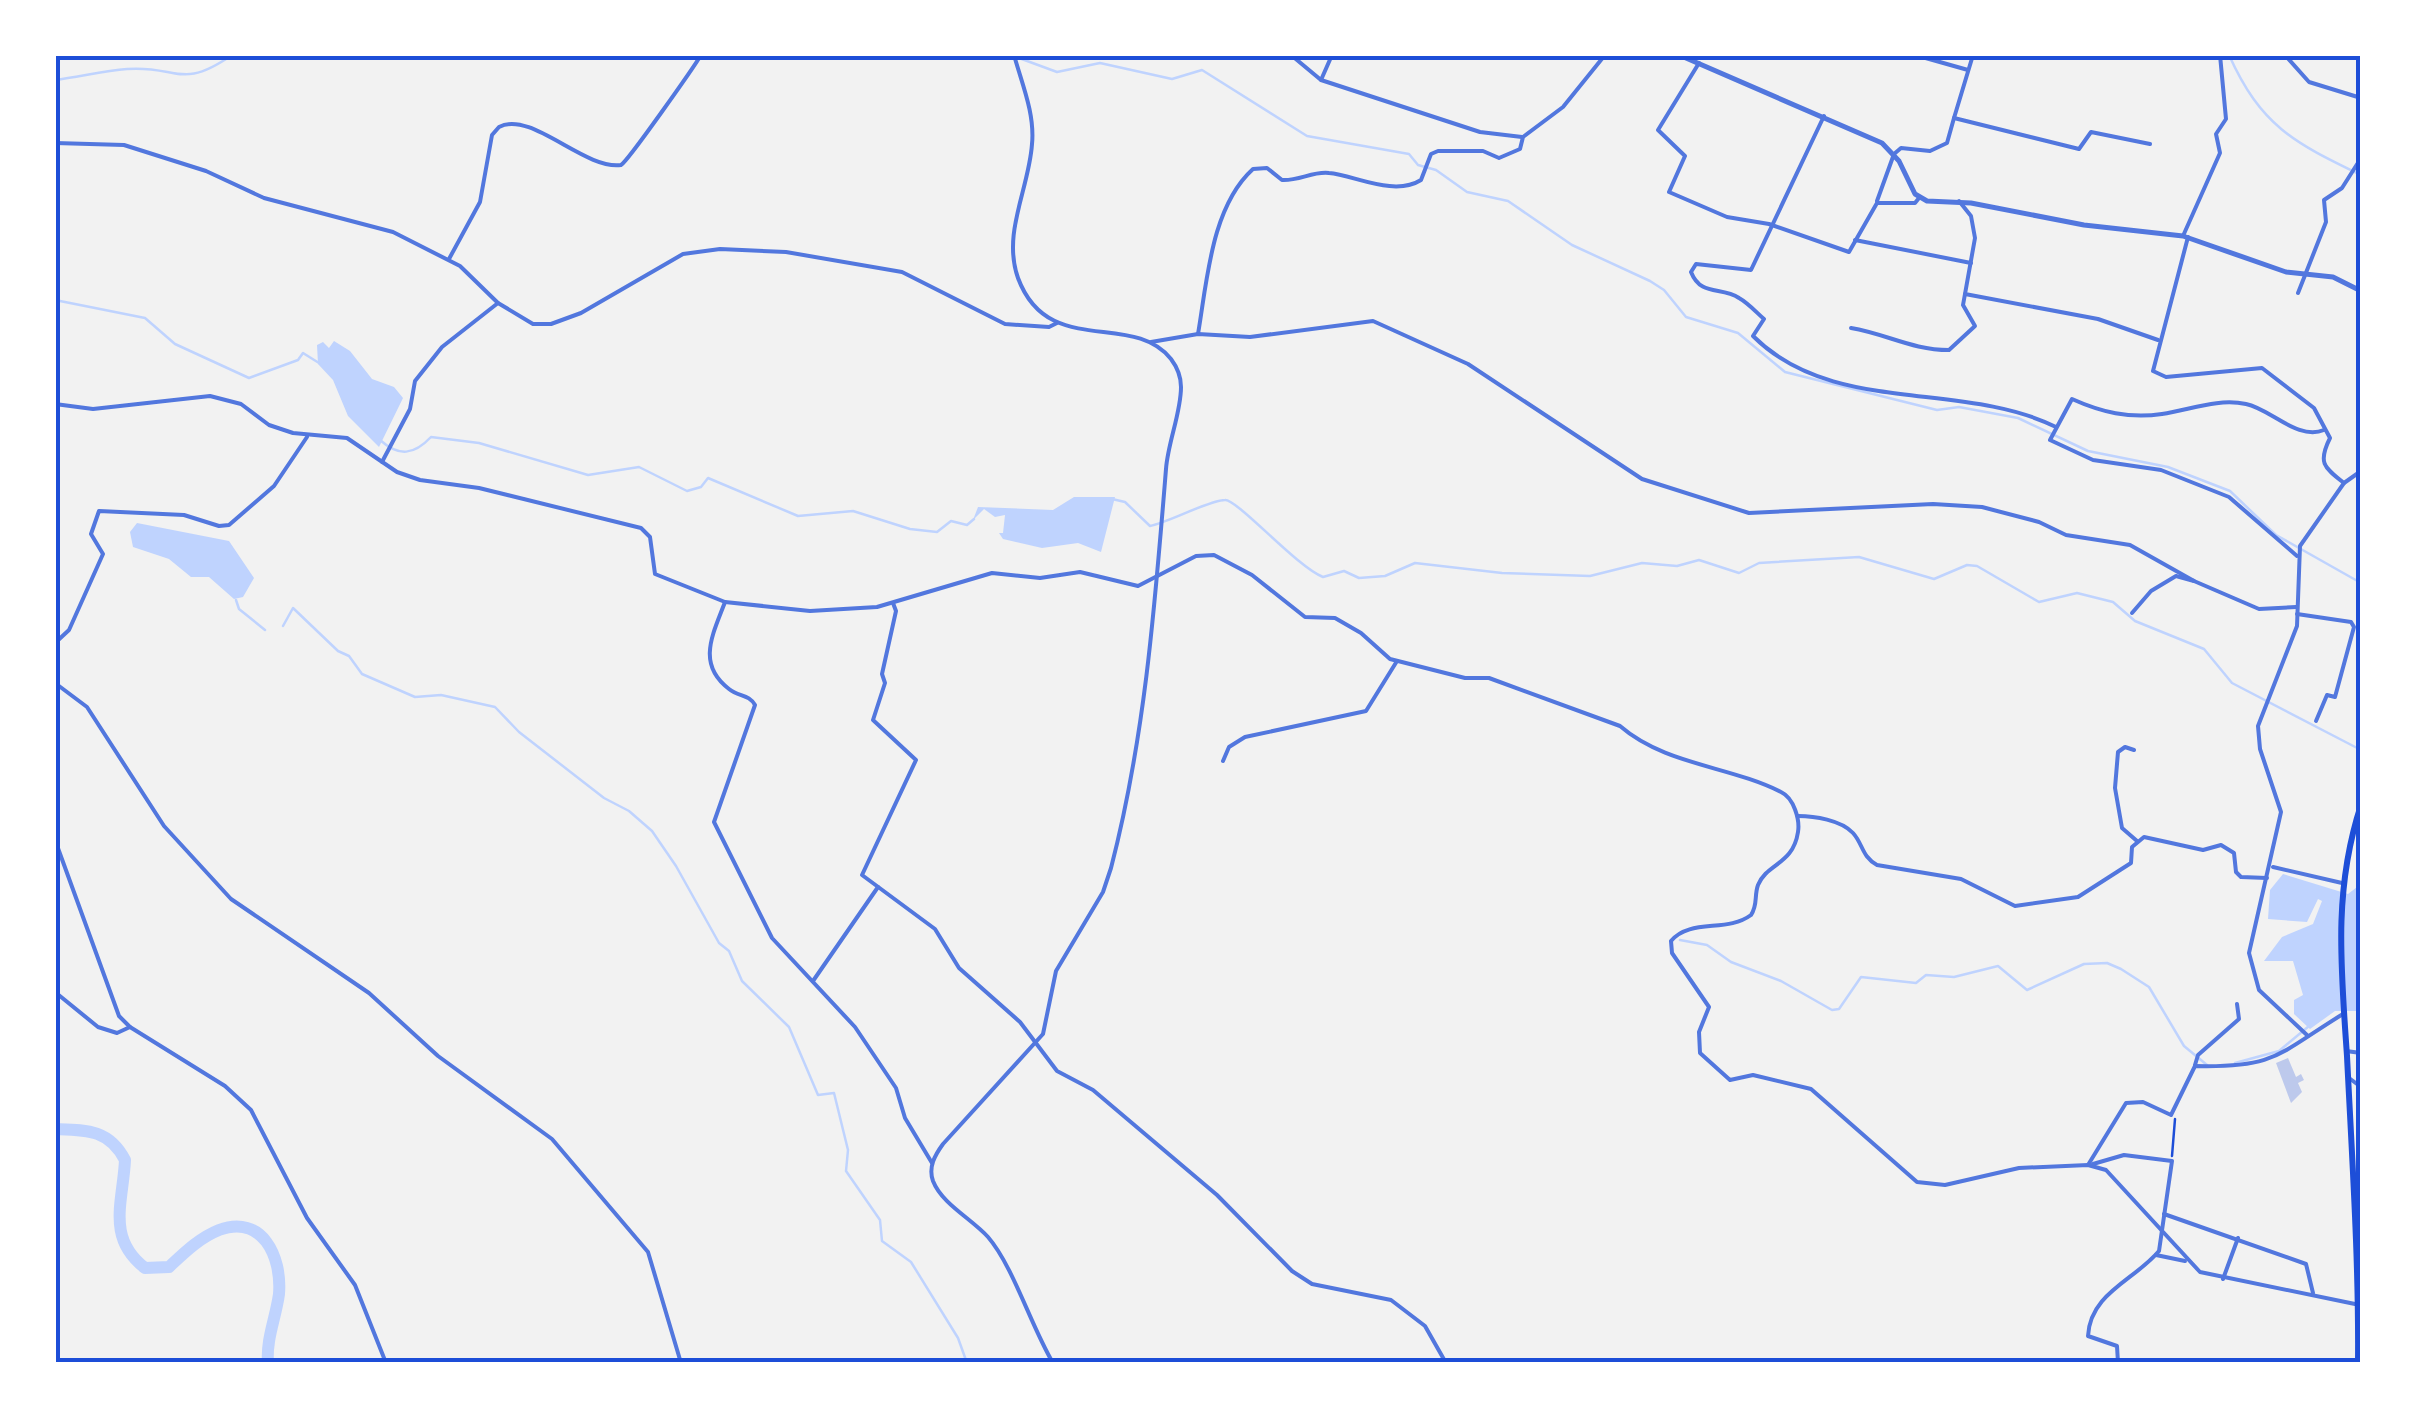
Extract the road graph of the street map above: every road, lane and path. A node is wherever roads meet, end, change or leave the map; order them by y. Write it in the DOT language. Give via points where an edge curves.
graph roads {
  1 [pos="701,55"];
  2 [pos="1014,55"];
  3 [pos="1291,55"];
  4 [pos="1332,55"];
  5 [pos="1605,55"];
  6 [pos="1679,55"];
  7 [pos="1914,55"];
  8 [pos="1974,55"];
  9 [pos="2220,55"];
  10 [pos="2285,55"];
  11 [pos="1699,63"];
  12 [pos="1969,70"];
  13 [pos="1321,80"];
  14 [pos="2361,98"];
  15 [pos="1824,116"];
  16 [pos="1954,118"];
  17 [pos="1522,137"];
  18 [pos="55,143"];
  19 [pos="2150,144"];
  20 [pos="1894,154"];
  21 [pos="2361,158"];
  22 [pos="1919,198"];
  23 [pos="1958,201"];
  24 [pos="1877,203"];
  25 [pos="1769,224"];
  26 [pos="2185,237"];
  27 [pos="1855,240"];
  28 [pos="448,259"];
  29 [pos="1971,263"];
  30 [pos="2304,274"];
  31 [pos="2298,292"];
  32 [pos="2361,292"];
  33 [pos="1965,294"];
  34 [pos="498,303"];
  35 [pos="1057,323"];
  36 [pos="1850,328"];
  37 [pos="1198,334"];
  38 [pos="2160,341"];
  39 [pos="1151,342"];
  40 [pos="55,404"];
  41 [pos="2324,430"];
  42 [pos="2054,432"];
  43 [pos="307,437"];
  44 [pos="382,462"];
  45 [pos="2361,471"];
  46 [pos="2344,484"];
  47 [pos="2298,553"];
  48 [pos="1157,580"];
  49 [pos="2194,581"];
  50 [pos="725,602"];
  51 [pos="893,603"];
  52 [pos="2296,610"];
  53 [pos="2132,612"];
  54 [pos="55,643"];
  55 [pos="1397,661"];
  56 [pos="55,683"];
  57 [pos="2316,721"];
  58 [pos="2134,750"];
  59 [pos="1223,761"];
  60 [pos="2361,804"];
  61 [pos="1798,816"];
  62 [pos="55,840"];
  63 [pos="2138,841"];
  64 [pos="2271,867"];
  65 [pos="2267,878"];
  66 [pos="2341,886"];
  67 [pos="878,888"];
  68 [pos="814,981"];
  69 [pos="55,992"];
  70 [pos="2237,1004"];
  71 [pos="2342,1010"];
  72 [pos="130,1028"];
  73 [pos="2305,1034"];
  74 [pos="1037,1043"];
  75 [pos="2346,1051"];
  76 [pos="2361,1053"];
  77 [pos="2195,1062"];
  78 [pos="2348,1076"];
  79 [pos="2361,1088"];
  80 [pos="2175,1112"];
  81 [pos="2172,1162"];
  82 [pos="932,1163"];
  83 [pos="2088,1165"];
  84 [pos="2164,1214"];
  85 [pos="2162,1230"];
  86 [pos="2238,1238"];
  87 [pos="2156,1255"];
  88 [pos="2186,1262"];
  89 [pos="2223,1279"];
  90 [pos="2314,1294"];
  91 [pos="2355,1304"];
  92 [pos="386,1363"];
  93 [pos="681,1363"];
  94 [pos="1052,1363"];
  95 [pos="1446,1363"];
  96 [pos="2118,1363"];
  97 [pos="2358,1363"];
  1 -- 28 [label="street" via="634,155 621,164 604,164 517,123 499,126 480,202"];
  2 -- 35 [label="street" via="1032,148 1014,260 1027,295"];
  3 -- 13 [label="street"];
  4 -- 13 [label="street"];
  5 -- 17 [label="street" via="1563,107"];
  6 -- 11 [label="street"];
  7 -- 12 [label="street"];
  8 -- 12 [label="street"];
  9 -- 26 [label="street" via="2226,120 2216,134 2220,153"];
  10 -- 14 [label="street" via="2308,82"];
  11 -- 15 [label="street"];
  11 -- 25 [label="street" via="1658,130 1684,156 1669,192 1727,217"];
  12 -- 16 [label="street"];
  13 -- 17 [label="street" via="1480,132"];
  15 -- 20 [label="street"];
  15 -- 25 [label="street"];
  16 -- 19 [label="street" via="2079,149 2092,132"];
  16 -- 20 [label="street" via="1947,143 1937,150 1901,148"];
  17 -- 37 [label="street" via="1520,149 1499,158 1483,151 1438,151 1412,185 1361,184 1328,172 1289,180 1267,168 1253,169 1215,236"];
  18 -- 28 [label="street" via="124,146 174,160 264,198 392,232"];
  20 -- 22 [label="street"];
  20 -- 24 [label="street"];
  21 -- 30 [label="street" via="2336,195 2324,200 2326,222"];
  22 -- 23 [label="street"];
  22 -- 24 [label="street"];
  23 -- 26 [label="street"];
  23 -- 29 [label="street" via="1971,216"];
  24 -- 27 [label="street"];
  25 -- 27 [label="street" via="1848,252"];
  25 -- 42 [label="street" via="1752,270 1696,264 1691,272 1701,287 1733,294 1764,319 1752,336 1772,355 1818,378 2013,410"];
  26 -- 30 [label="street"];
  26 -- 38 [label="street"];
  27 -- 29 [label="street"];
  28 -- 34 [label="street"];
  29 -- 33 [label="street"];
  30 -- 31 [label="street"];
  30 -- 32 [label="street" via="2333,277"];
  33 -- 36 [label="street" via="1962,305 1975,326 1949,350 1916,350 1885,334"];
  33 -- 38 [label="street" via="2098,319"];
  34 -- 35 [label="street" via="533,324 551,324 632,288 683,254 756,249 902,272 1006,324"];
  34 -- 44 [label="street" via="432,357 415,380 410,409"];
  35 -- 39 [label="street"];
  37 -- 39 [label="street"];
  37 -- 49 [label="street" via="1250,338 1373,320 1468,364 1642,479 1750,513 1982,507 2066,535 2130,545"];
  38 -- 41 [label="street" via="2153,371 2159,376 2262,368 2314,408"];
  39 -- 48 [label="street" via="1172,360 1181,386 1166,457"];
  40 -- 43 [label="street" via="93,409 210,396"];
  41 -- 42 [label="street" via="2313,433 2249,404 2136,416 2101,412 2072,399"];
  41 -- 46 [label="street" via="2330,438 2321,460"];
  42 -- 47 [label="street" via="2093,460 2161,470 2228,497"];
  43 -- 44 [label="street" via="348,438"];
  43 -- 54 [label="street" via="274,486 229,524 99,511 91,534 103,554 69,630"];
  44 -- 50 [label="street" via="420,480 640,528 650,537 655,574"];
  45 -- 46 [label="street"];
  46 -- 47 [label="street"];
  47 -- 52 [label="street"];
  48 -- 51 [label="street" via="1138,586 1080,572 1040,578 992,572"];
  48 -- 55 [label="street" via="1196,556 1214,555 1252,574 1305,617 1335,618"];
  48 -- 74 [label="street" via="1146,690 1111,868 1056,971 1049,1021"];
  49 -- 52 [label="street" via="2258,609"];
  49 -- 53 [label="street" via="2176,576"];
  50 -- 51 [label="street" via="810,611"];
  50 -- 68 [label="street" via="707,648 709,661 730,690 756,705 714,822 772,938"];
  51 -- 67 [label="street" via="873,720 916,760 862,872"];
  52 -- 57 [label="street" via="2354,627 2335,697 2327,695"];
  52 -- 64 [label="street" via="2258,736 2282,812"];
  55 -- 59 [label="street" via="1369,709 1245,737 1229,747"];
  55 -- 61 [label="street" via="1489,678 1620,726 1637,740 1781,792"];
  56 -- 93 [label="street" via="87,707 164,826 231,898 370,992 438,1056 552,1139 648,1252"];
  58 -- 63 [label="street" via="2118,752 2115,788 2122,828"];
  60 -- 66 [label="highway"];
  61 -- 63 [label="street" via="1849,829 1877,865 1961,879 2011,906 2089,892 2131,863"];
  61 -- 83 [label="street" via="1793,851 1760,881 1751,914 1729,926 1681,932 1671,941 1672,953 1709,1008 1699,1032 1703,1059 1730,1080 1753,1075 1811,1090 1917,1182 1945,1185 2020,1168"];
  62 -- 72 [label="street" via="115,1009"];
  63 -- 65 [label="street" via="2159,837 2203,850 2221,844 2234,854 2241,877"];
  64 -- 65 [label="street"];
  64 -- 66 [label="street"];
  65 -- 73 [label="street" via="2250,953 2260,990"];
  66 -- 71 [label="highway"];
  67 -- 68 [label="street"];
  67 -- 74 [label="street" via="935,929 958,968"];
  68 -- 82 [label="street" via="892,1080"];
  69 -- 72 [label="street" via="98,1027 118,1033"];
  70 -- 77 [label="street" via="2240,1018"];
  71 -- 73 [label="street"];
  71 -- 75 [label="highway"];
  72 -- 92 [label="street" via="225,1086 251,1110 307,1218 354,1285"];
  73 -- 77 [label="street" via="2284,1055 2264,1062"];
  74 -- 82 [label="street"];
  74 -- 95 [label="street" via="1057,1070 1093,1090 1244,1218 1301,1278 1391,1300 1425,1326"];
  75 -- 76 [label="street"];
  75 -- 78 [label="highway"];
  77 -- 80 [label="street"];
  78 -- 79 [label="street"];
  78 -- 91 [label="highway"];
  80 -- 81 [label="path"];
  80 -- 83 [label="street" via="2126,1103"];
  81 -- 83 [label="street" via="2124,1156"];
  81 -- 84 [label="street"];
  82 -- 94 [label="street" via="936,1186 1005,1260"];
  83 -- 85 [label="street" via="2118,1179"];
  84 -- 85 [label="street"];
  84 -- 86 [label="street"];
  85 -- 87 [label="street"];
  85 -- 88 [label="street"];
  86 -- 89 [label="street"];
  86 -- 90 [label="street" via="2306,1264"];
  87 -- 88 [label="street"];
  87 -- 96 [label="street" via="2089,1320 2088,1336 2117,1346"];
  88 -- 89 [label="street"];
  89 -- 90 [label="street"];
  90 -- 91 [label="street"];
  91 -- 97 [label="highway"];
}
